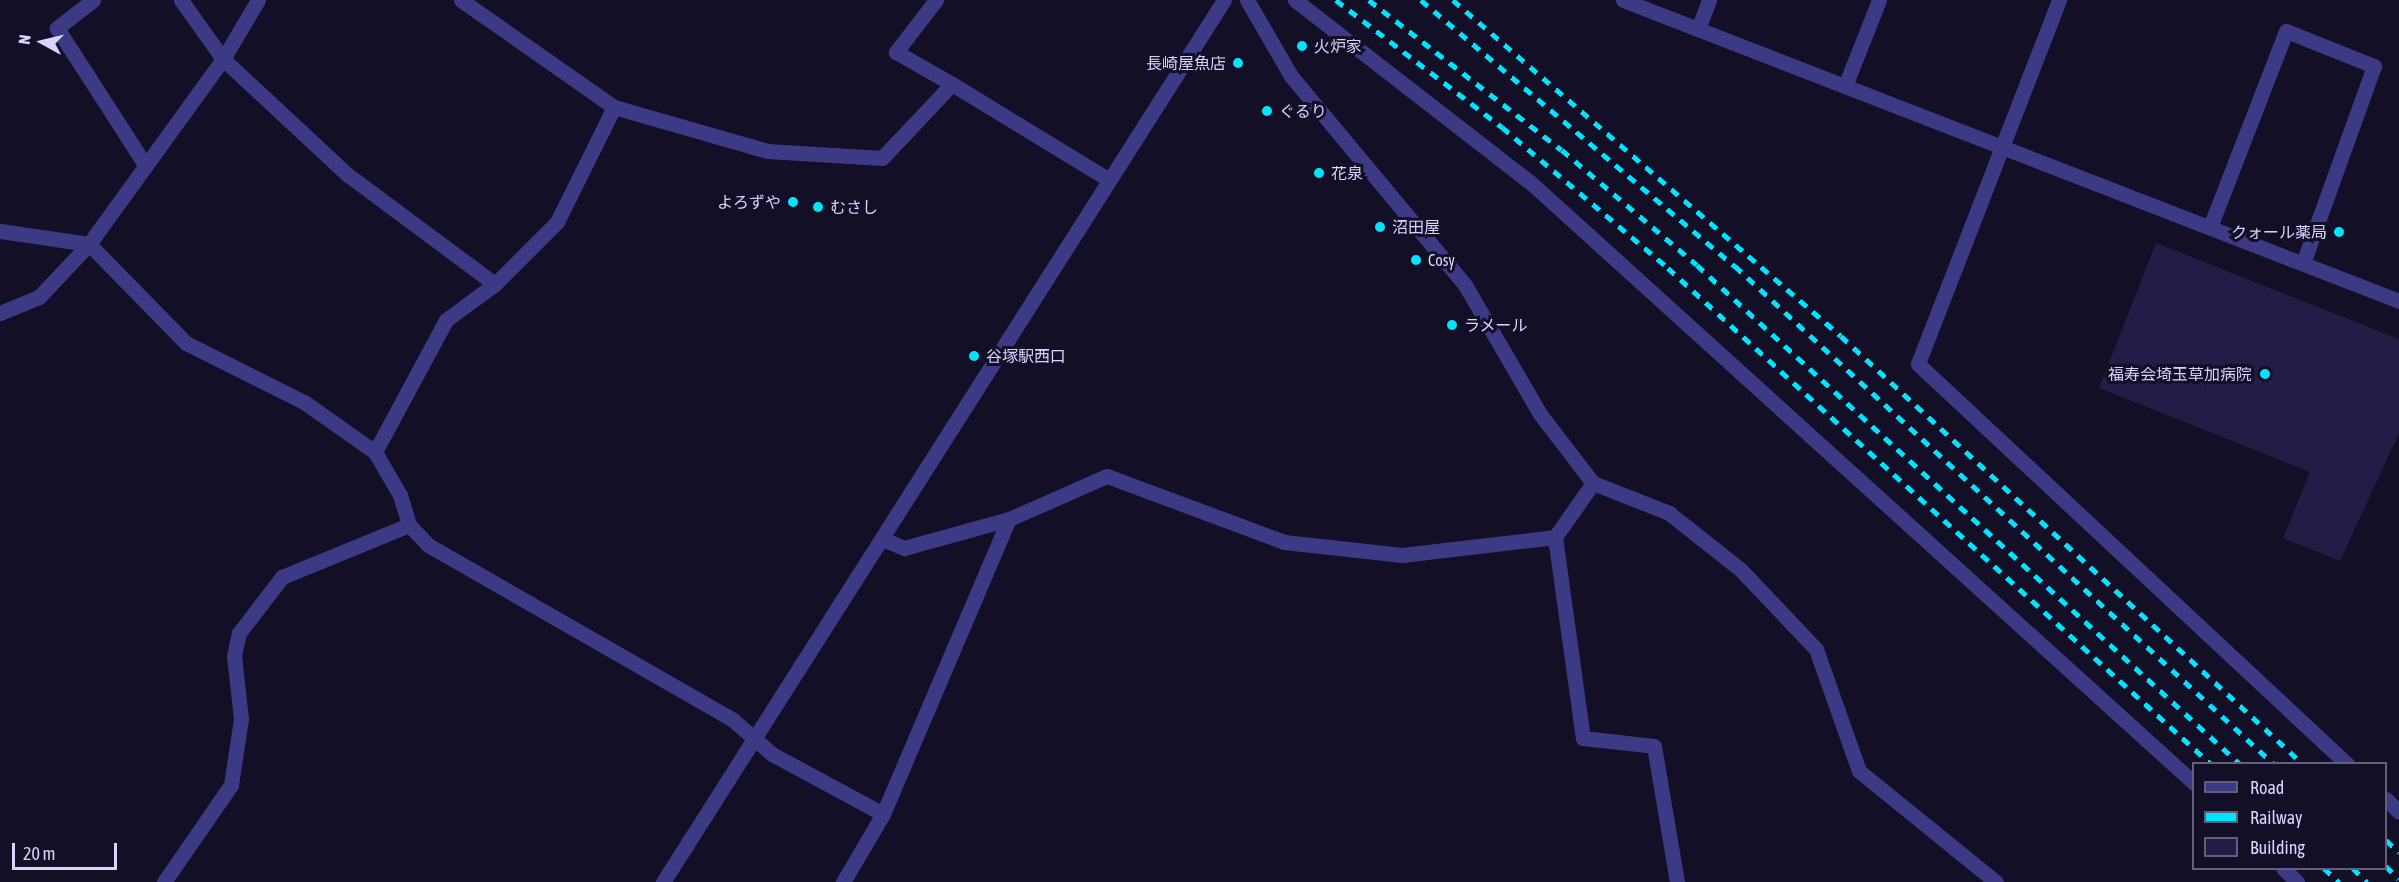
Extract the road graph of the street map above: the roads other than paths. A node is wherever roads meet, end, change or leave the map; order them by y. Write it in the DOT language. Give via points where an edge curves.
graph roads {
  1 [pos="93,0"];
  2 [pos="181,0"];
  3 [pos="258,0"];
  4 [pos="461,0"];
  5 [pos="936,0"];
  6 [pos="1224,0"];
  7 [pos="1247,0"];
  8 [pos="1295,0"];
  9 [pos="1623,0"];
  10 [pos="1709,0"];
  11 [pos="1879,0"];
  12 [pos="2059,0"];
  13 [pos="1698,29"];
  14 [pos="223,59"];
  15 [pos="952,84"];
  16 [pos="1845,86"];
  17 [pos="614,107"];
  18 [pos="2002,146"];
  19 [pos="144,163"];
  20 [pos="1109,180"];
  21 [pos="2210,227"];
  22 [pos="0,231"];
  23 [pos="89,244"];
  24 [pos="2303,263"];
  25 [pos="495,284"];
  26 [pos="2399,301"];
  27 [pos="0,313"];
  28 [pos="375,452"];
  29 [pos="1593,483"];
  30 [pos="1009,519"];
  31 [pos="410,525"];
  32 [pos="1555,537"];
  33 [pos="885,540"];
  34 [pos="755,738"];
  35 [pos="2345,762"];
  36 [pos="2192,782"];
  37 [pos="2387,801"];
  38 [pos="2399,812"];
  39 [pos="883,814"];
  40 [pos="2285,870"];
  41 [pos="164,882"];
  42 [pos="663,882"];
  43 [pos="843,882"];
  44 [pos="1677,882"];
  45 [pos="1996,882"];
  46 [pos="2298,882"];
  1 -- 19 [label="street" via="57,28"];
  2 -- 14 [label="street"];
  3 -- 14 [label="street"];
  4 -- 17 [label="street"];
  5 -- 15 [label="street" via="897,52"];
  6 -- 20 [label="street"];
  7 -- 29 [label="street" via="1291,76 1465,285 1540,414"];
  8 -- 36 [label="street" via="1530,182"];
  9 -- 13 [label="street"];
  10 -- 13 [label="street"];
  11 -- 16 [label="street"];
  12 -- 18 [label="street"];
  13 -- 16 [label="street"];
  14 -- 19 [label="street"];
  14 -- 25 [label="street" via="348,175"];
  15 -- 17 [label="street" via="882,158 767,151"];
  15 -- 20 [label="street"];
  16 -- 18 [label="street"];
  17 -- 25 [label="street" via="557,222"];
  18 -- 21 [label="street"];
  18 -- 35 [label="street" via="1918,364"];
  19 -- 23 [label="street"];
  20 -- 33 [label="street"];
  21 -- 24 [label="street"];
  21 -- 24 [label="street" via="2286,31 2374,66"];
  22 -- 23 [label="street"];
  23 -- 27 [label="street" via="39,297 14,312"];
  23 -- 28 [label="street" via="186,343 304,402"];
  24 -- 26 [label="street"];
  25 -- 28 [label="street" via="446,320"];
  28 -- 31 [label="street" via="400,495"];
  29 -- 32 [label="street"];
  29 -- 45 [label="street" via="1669,513 1740,569 1816,649 1859,771"];
  30 -- 32 [label="street" via="1107,476 1284,542 1402,555"];
  30 -- 33 [label="street" via="904,548"];
  30 -- 39 [label="street"];
  31 -- 34 [label="street" via="428,545 733,720"];
  31 -- 41 [label="street" via="282,577 239,633 234,656 241,719 231,785"];
  32 -- 44 [label="street" via="1583,738 1654,746"];
  33 -- 34 [label="street"];
  34 -- 39 [label="street" via="772,754"];
  34 -- 42 [label="street"];
  37 -- 38 [label="street"];
  39 -- 43 [label="street"];
  40 -- 46 [label="street"];
}
